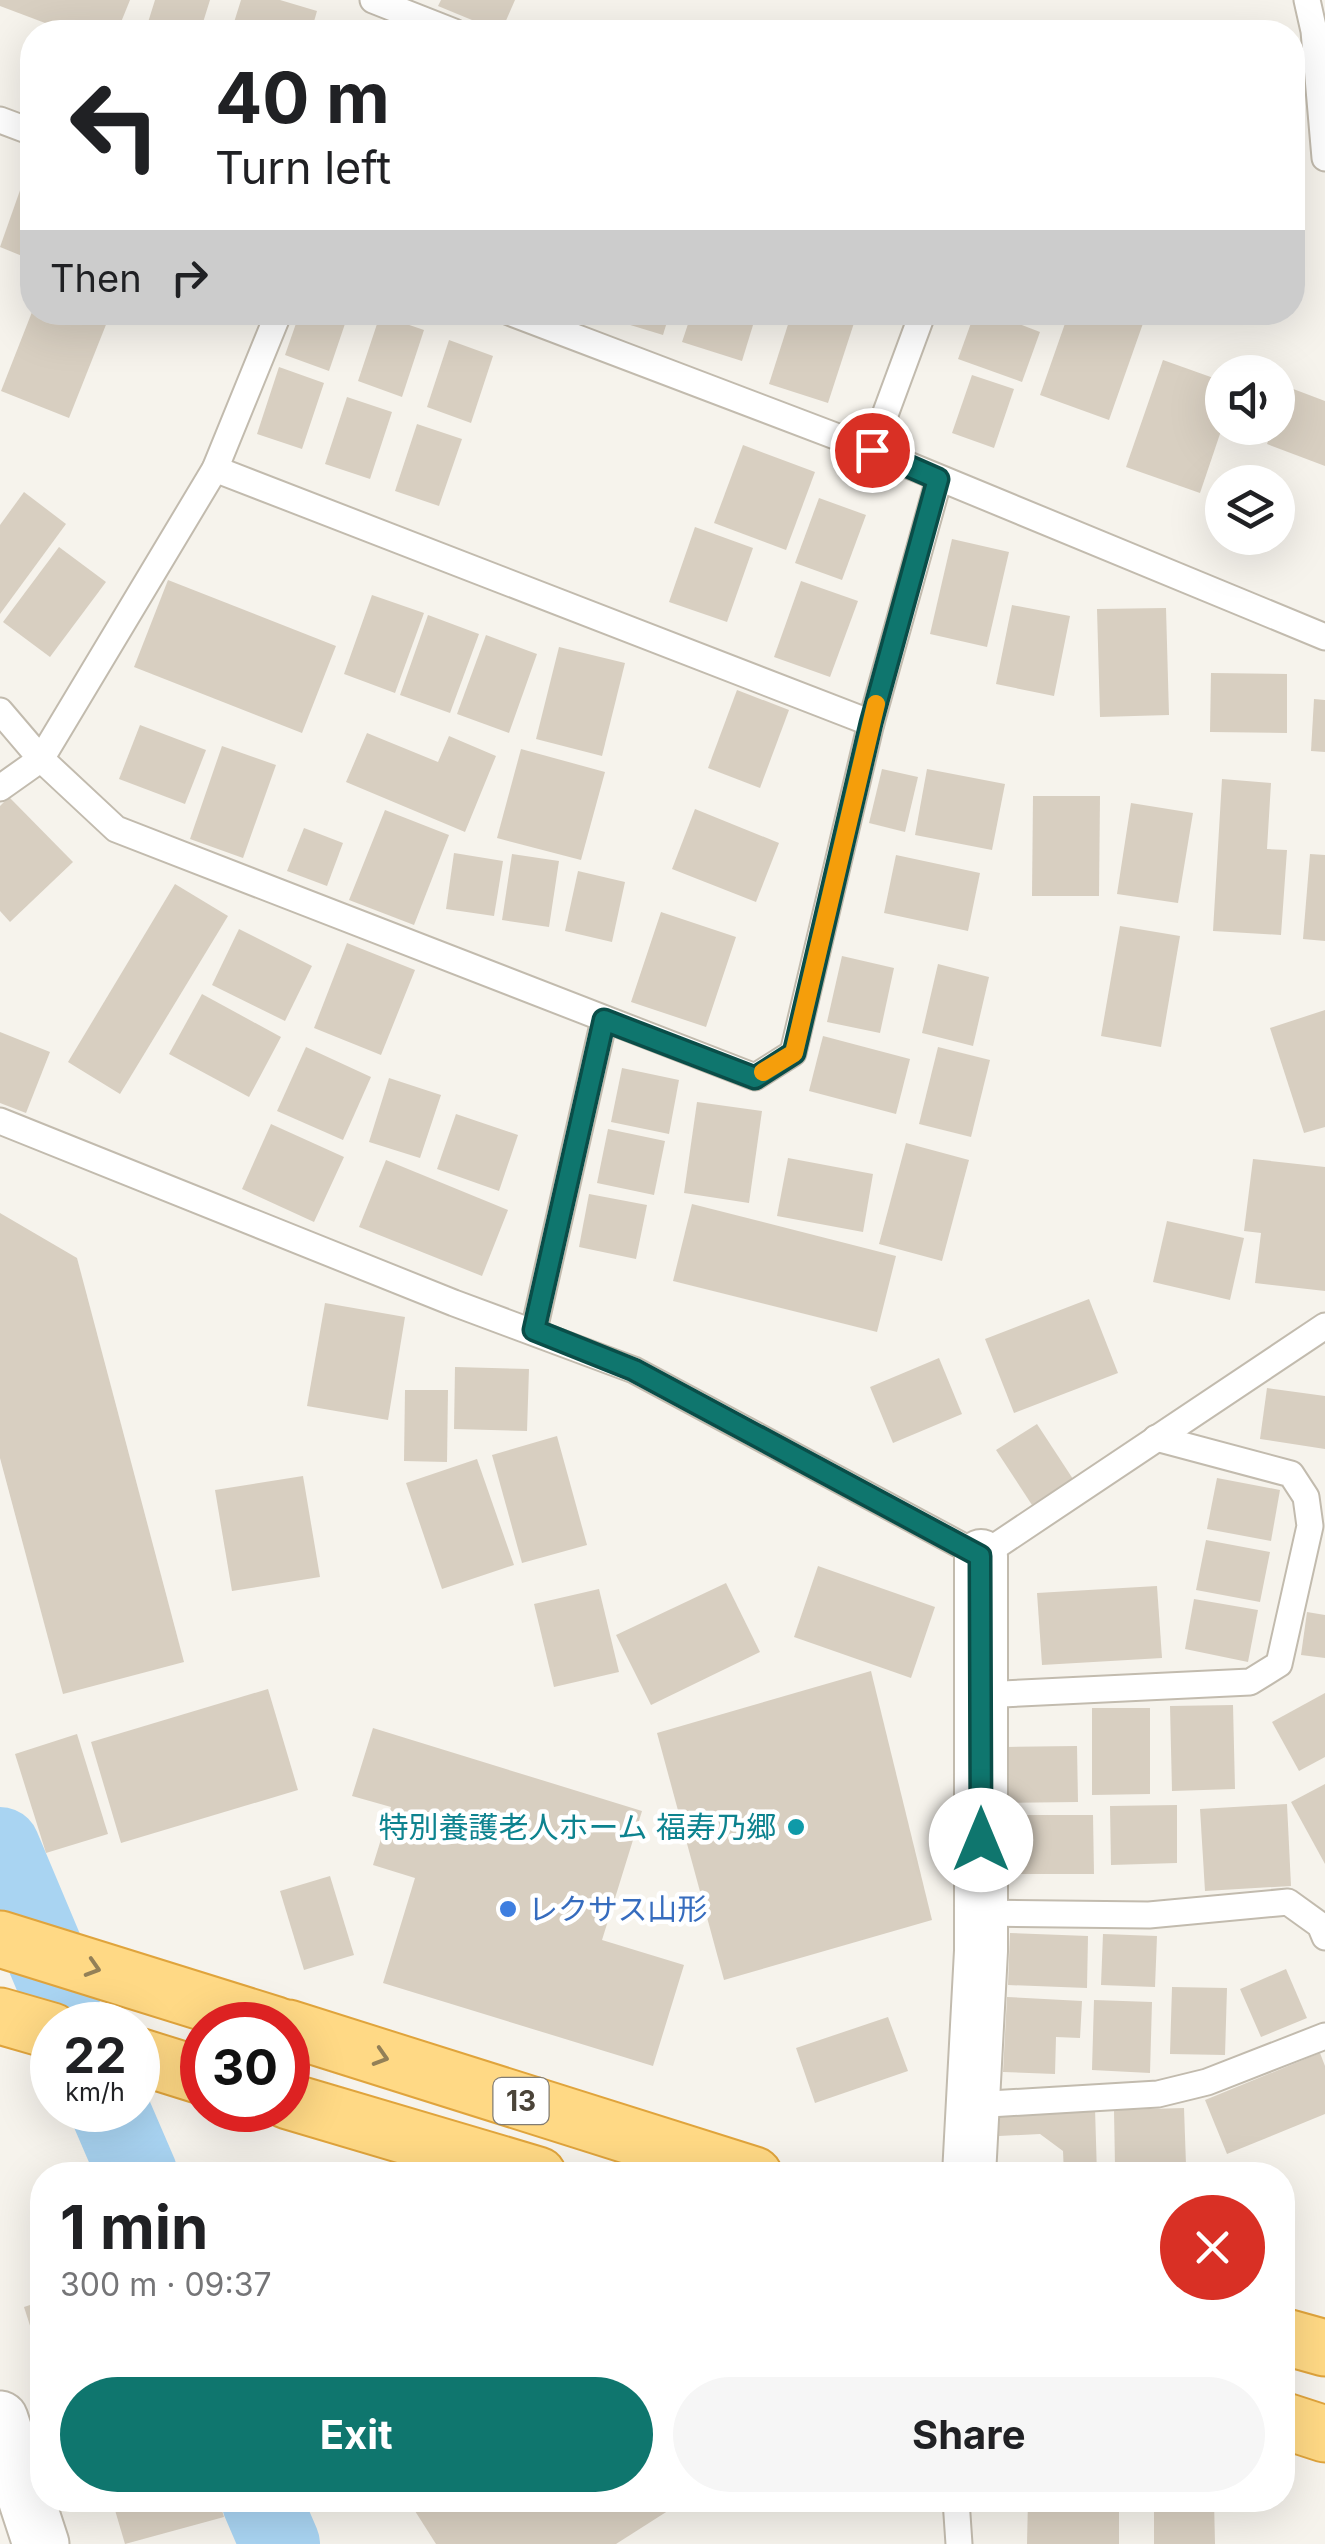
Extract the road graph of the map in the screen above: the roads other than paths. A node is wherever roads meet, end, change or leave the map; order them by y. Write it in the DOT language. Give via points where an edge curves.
graph roads {
  1 [pos="373,0"];
  2 [pos="1307,0"];
  3 [pos="424,20"];
  4 [pos="1325,158"];
  5 [pos="274,325"];
  6 [pos="575,325"];
  7 [pos="918,325"];
  8 [pos="872,450"];
  9 [pos="215,470"];
  10 [pos="938,479"];
  11 [pos="1325,637"];
  12 [pos="0,710"];
  13 [pos="871,723"];
  14 [pos="41,759"];
  15 [pos="0,788"];
  16 [pos="604,1020"];
  17 [pos="0,1121"];
  18 [pos="1325,1326"];
  19 [pos="534,1330"];
  20 [pos="1156,1438"];
  21 [pos="980,1556"];
  22 [pos="981,1695"];
  23 [pos="982,1913"];
  24 [pos="1325,1938"];
  25 [pos="0,1939"];
  26 [pos="202,2002"];
  27 [pos="0,2016"];
  28 [pos="30,2025"];
  29 [pos="310,2035"];
  30 [pos="1325,2036"];
  31 [pos="973,2105"];
  32 [pos="310,2108"];
  33 [pos="494,2162"];
  34 [pos="713,2162"];
  35 [pos="970,2162"];
  36 [pos="1295,2328"];
  37 [pos="1325,2334"];
  38 [pos="1295,2340"];
  39 [pos="1325,2348"];
  40 [pos="1295,2398"];
  41 [pos="1325,2406"];
  42 [pos="1295,2424"];
  43 [pos="1325,2434"];
  44 [pos="4,2445"];
  45 [pos="957,2512"];
  46 [pos="41,2544"];
  47 [pos="959,2544"];
  1 -- 3 [label="lane"];
  2 -- 4 [label="lane"];
  5 -- 9 [label="lane"];
  6 -- 8 [label="lane"];
  7 -- 8 [label="lane"];
  8 -- 10 [label="lane"];
  9 -- 13 [label="lane"];
  9 -- 14 [label="lane"];
  10 -- 11 [label="lane"];
  10 -- 13 [label="lane"];
  12 -- 14 [label="lane"];
  13 -- 16 [label="lane" via="794,1053 755,1078"];
  14 -- 15 [label="lane"];
  14 -- 16 [label="lane" via="116,829"];
  16 -- 19 [label="lane"];
  17 -- 19 [label="lane"];
  18 -- 20 [label="lane"];
  19 -- 21 [label="lane" via="634,1370"];
  20 -- 21 [label="lane"];
  20 -- 22 [label="lane" via="1291,1474 1306,1497 1310,1526 1279,1664 1250,1682"];
  21 -- 22 [label="street"];
  22 -- 23 [label="street"];
  23 -- 24 [label="lane" via="1149,1915 1288,1902 1320,1926"];
  23 -- 31 [label="street"];
  25 -- 26 [label="highway, one-way"];
  27 -- 28 [label="highway"];
  29 -- 34 [label="highway, 13, one-way"];
  30 -- 31 [label="lane" via="1158,2094"];
  31 -- 35 [label="street"];
  32 -- 33 [label="highway, 13"];
  36 -- 37 [label="highway"];
  38 -- 39 [label="highway"];
  40 -- 41 [label="highway"];
  42 -- 43 [label="highway"];
  44 -- 46 [label="street"];
  45 -- 47 [label="lane"];
}
